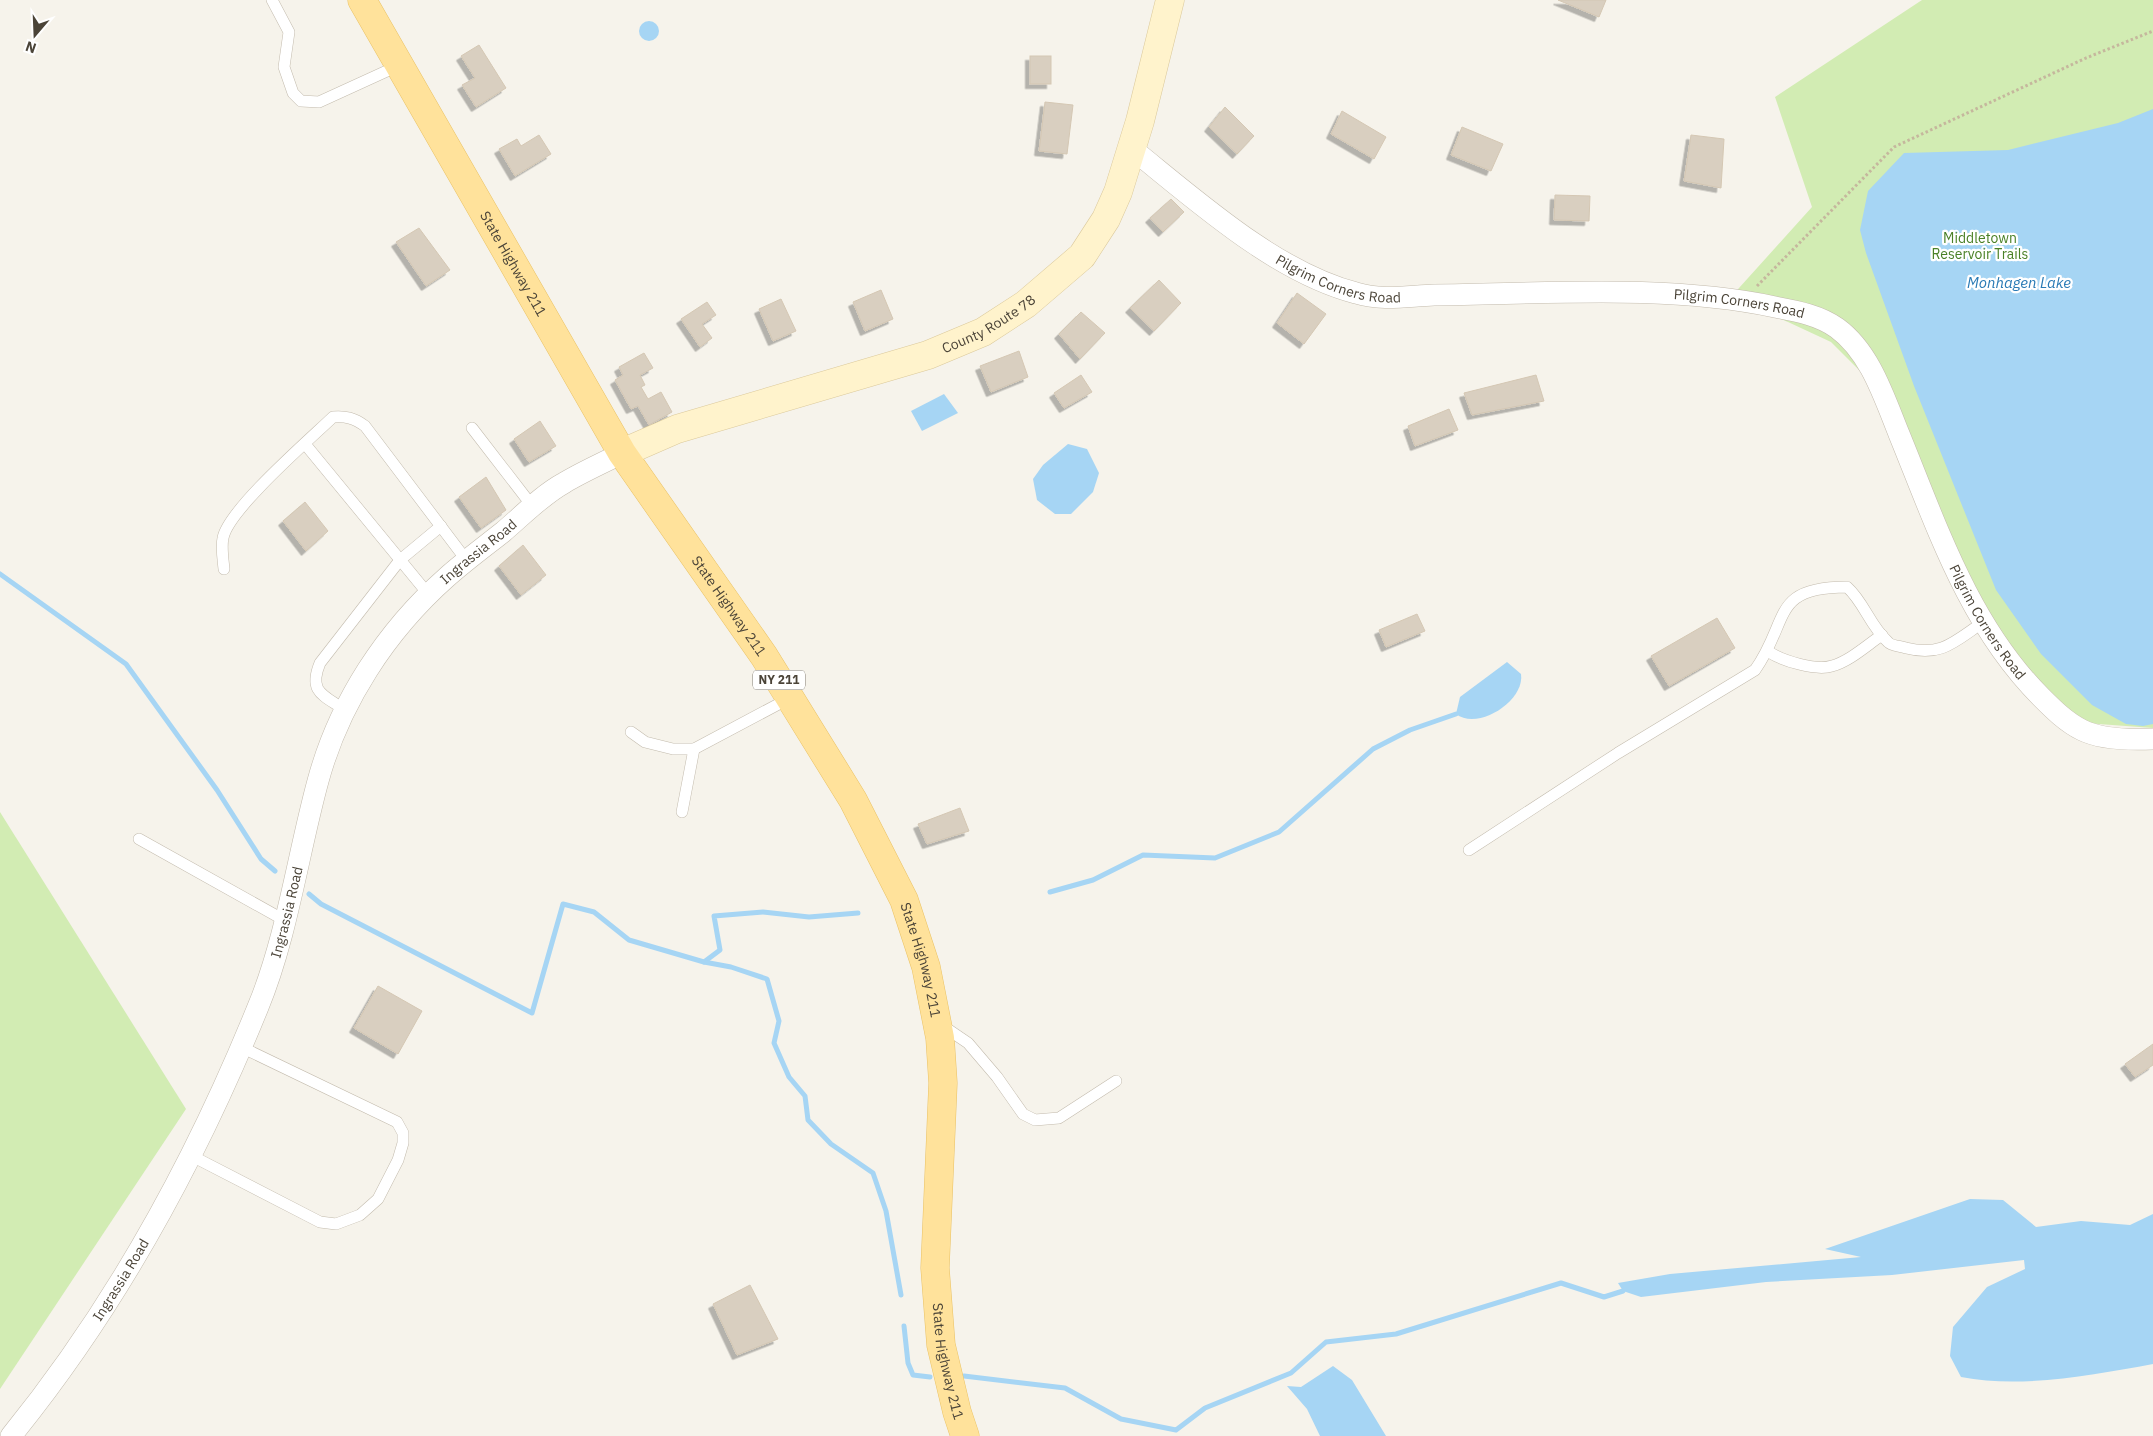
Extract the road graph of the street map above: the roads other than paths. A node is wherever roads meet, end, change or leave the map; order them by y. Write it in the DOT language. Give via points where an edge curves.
graph roads {
  1 [pos="272,0"];
  2 [pos="362,0"];
  3 [pos="1170,0"];
  4 [pos="400,65"];
  5 [pos="1132,148"];
  6 [pos="472,428"];
  7 [pos="305,444"];
  8 [pos="622,452"];
  9 [pos="533,507"];
  10 [pos="441,526"];
  11 [pos="400,560"];
  12 [pos="467,561"];
  13 [pos="224,569"];
  14 [pos="429,596"];
  15 [pos="1982,623"];
  16 [pos="1882,635"];
  17 [pos="1769,652"];
  18 [pos="790,698"];
  19 [pos="345,710"];
  20 [pos="632,732"];
  21 [pos="2153,739"];
  22 [pos="694,749"];
  23 [pos="682,812"];
  24 [pos="139,839"];
  25 [pos="1469,850"];
  26 [pos="284,920"];
  27 [pos="937,1021"];
  28 [pos="241,1047"];
  29 [pos="1116,1081"];
  30 [pos="190,1155"];
  31 [pos="11,1436"];
  32 [pos="965,1436"];
  1 -- 4 [label="lane" via="289,32 284,67 293,93 301,101 319,102"];
  2 -- 4 [label="main road, State Highway 211 / NY 211"];
  3 -- 5 [label="street, County Route 78"];
  4 -- 8 [label="main road, State Highway 211 / NY 211"];
  5 -- 8 [label="street, County Route 78" via="1106,219 1082,256 1026,304 983,332 928,355 677,430"];
  5 -- 15 [label="street, Pilgrim Corners Road" via="1272,256 1354,293 1394,298 1659,294 1742,301 1810,314 1836,327 1857,348 1878,383 1953,567"];
  6 -- 9 [label="lane"];
  7 -- 10 [label="lane" via="333,417 358,420"];
  7 -- 11 [label="lane"];
  7 -- 13 [label="lane" via="231,519 223,538"];
  8 -- 9 [label="street, Ingrassia Road" via="561,484"];
  8 -- 18 [label="main road, State Highway 211 / NY 211"];
  9 -- 12 [label="street, Ingrassia Road"];
  10 -- 11 [label="lane"];
  10 -- 12 [label="lane"];
  11 -- 14 [label="lane"];
  11 -- 19 [label="lane" via="320,663 316,673 314,682 318,692"];
  12 -- 14 [label="street, Ingrassia Road"];
  14 -- 19 [label="street, Ingrassia Road" via="379,652"];
  15 -- 16 [label="lane" via="1946,647 1923,652 1889,643"];
  15 -- 21 [label="street, Pilgrim Corners Road" via="2023,679 2058,714 2085,732 2128,740"];
  16 -- 17 [label="lane" via="1832,667 1809,666"];
  16 -- 17 [label="lane" via="1859,597 1846,587 1825,587 1806,591 1789,602"];
  17 -- 25 [label="lane" via="1755,670 1618,753"];
  18 -- 22 [label="lane"];
  18 -- 27 [label="main road, State Highway 211 / NY 211" via="853,800 904,900 926,967"];
  19 -- 26 [label="street, Ingrassia Road" via="318,779"];
  20 -- 22 [label="lane" via="645,742 672,749"];
  22 -- 23 [label="lane"];
  24 -- 26 [label="lane"];
  26 -- 28 [label="street, Ingrassia Road" via="260,1004"];
  27 -- 29 [label="lane" via="968,1043 1022,1114 1035,1120 1059,1118"];
  27 -- 32 [label="main road, State Highway 211 / NY 211" via="943,1084 935,1268 941,1345"];
  28 -- 30 [label="street, Ingrassia Road"];
  28 -- 30 [label="lane" via="397,1122 403,1133 398,1160 378,1199 360,1215 336,1224 320,1222"];
  30 -- 31 [label="street, Ingrassia Road" via="145,1240 86,1335"];
}
